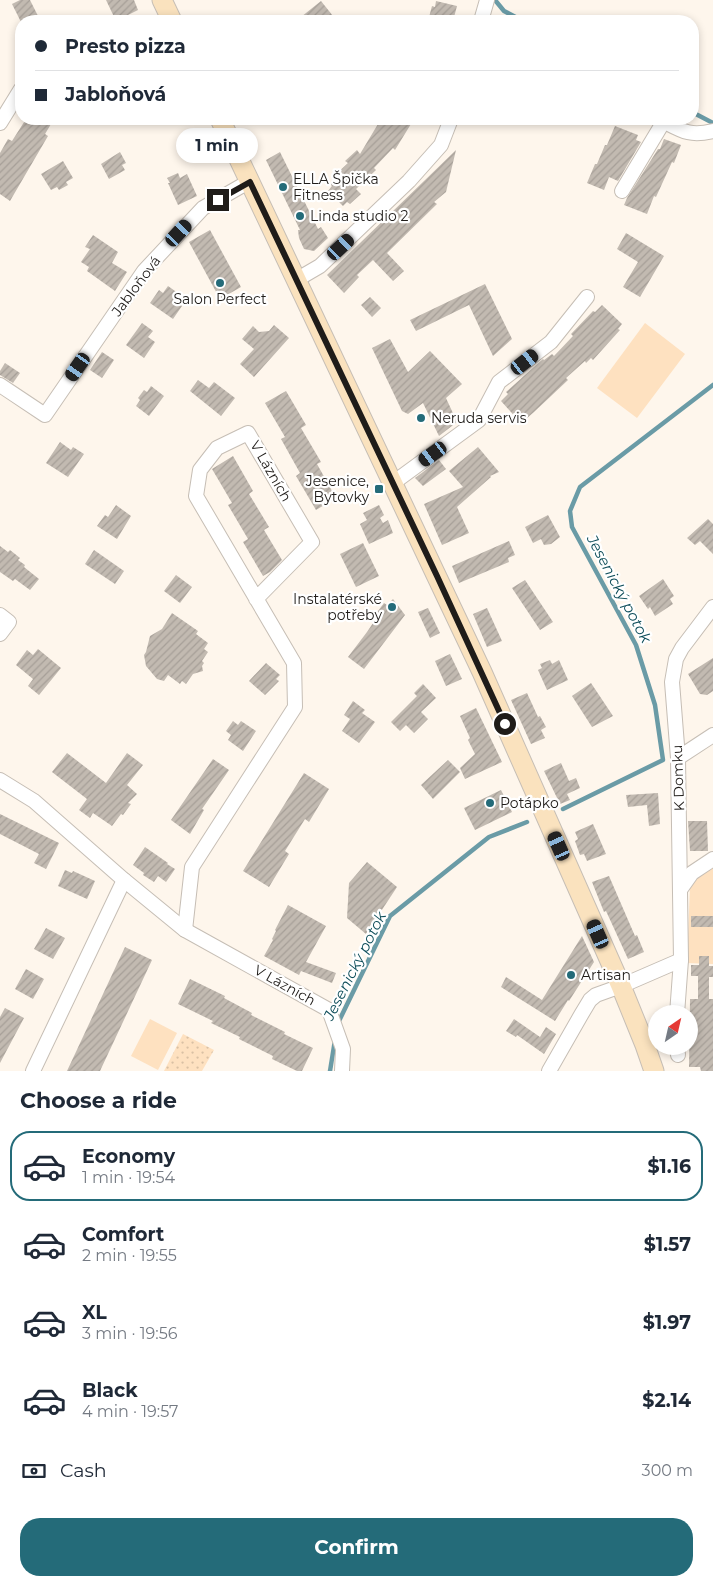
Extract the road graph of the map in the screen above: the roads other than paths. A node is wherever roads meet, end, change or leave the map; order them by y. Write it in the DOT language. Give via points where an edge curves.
graph roads {
  1 [pos="163,0"];
  2 [pos="486,1"];
  3 [pos="169,15"];
  4 [pos="483,15"];
  5 [pos="15,99"];
  6 [pos="0,123"];
  7 [pos="223,125"];
  8 [pos="449,125"];
  9 [pos="659,125"];
  10 [pos="672,125"];
  11 [pos="711,131"];
  12 [pos="250,182"];
  13 [pos="622,191"];
  14 [pos="296,280"];
  15 [pos="587,297"];
  16 [pos="0,385"];
  17 [pos="393,483"];
  18 [pos="256,599"];
  19 [pos="713,608"];
  20 [pos="0,615"];
  21 [pos="0,634"];
  22 [pos="713,735"];
  23 [pos="678,758"];
  24 [pos="0,780"];
  25 [pos="713,859"];
  26 [pos="124,880"];
  27 [pos="679,892"];
  28 [pos="185,930"];
  29 [pos="681,960"];
  30 [pos="621,986"];
  31 [pos="678,1005"];
  32 [pos="33,1071"];
  33 [pos="342,1071"];
  34 [pos="549,1071"];
  35 [pos="654,1071"];
  1 -- 3 [label="main road"];
  2 -- 4 [label="street"];
  5 -- 6 [label="street"];
  7 -- 12 [label="main road"];
  8 -- 14 [label="street" via="441,144 409,181 320,266"];
  9 -- 13 [label="street"];
  10 -- 11 [label="street" via="696,134"];
  12 -- 14 [label="main road"];
  12 -- 16 [label="street, Jabloňová" via="203,208 144,272 45,415"];
  14 -- 17 [label="main road"];
  15 -- 17 [label="street" via="551,342 499,382 479,420"];
  17 -- 30 [label="main road" via="482,672"];
  18 -- 18 [label="street, V Lázních" via="312,542 248,433 217,448 200,470 196,496"];
  18 -- 28 [label="street, V Lázních" via="294,663 295,707 192,866"];
  19 -- 23 [label="street, K Domku" via="682,648 673,668"];
  20 -- 21 [label="street" via="9,622"];
  22 -- 23 [label="street"];
  23 -- 27 [label="street, K Domku"];
  24 -- 26 [label="street, V Lázních" via="34,801"];
  25 -- 27 [label="street" via="692,873"];
  26 -- 28 [label="street, V Lázních"];
  26 -- 32 [label="street"];
  27 -- 29 [label="street, K Domku"];
  28 -- 33 [label="street, V Lázních" via="329,1010 343,1049"];
  29 -- 30 [label="street"];
  29 -- 31 [label="street, K Domku"];
  30 -- 34 [label="street" via="590,1000"];
  30 -- 35 [label="main road"];
}
